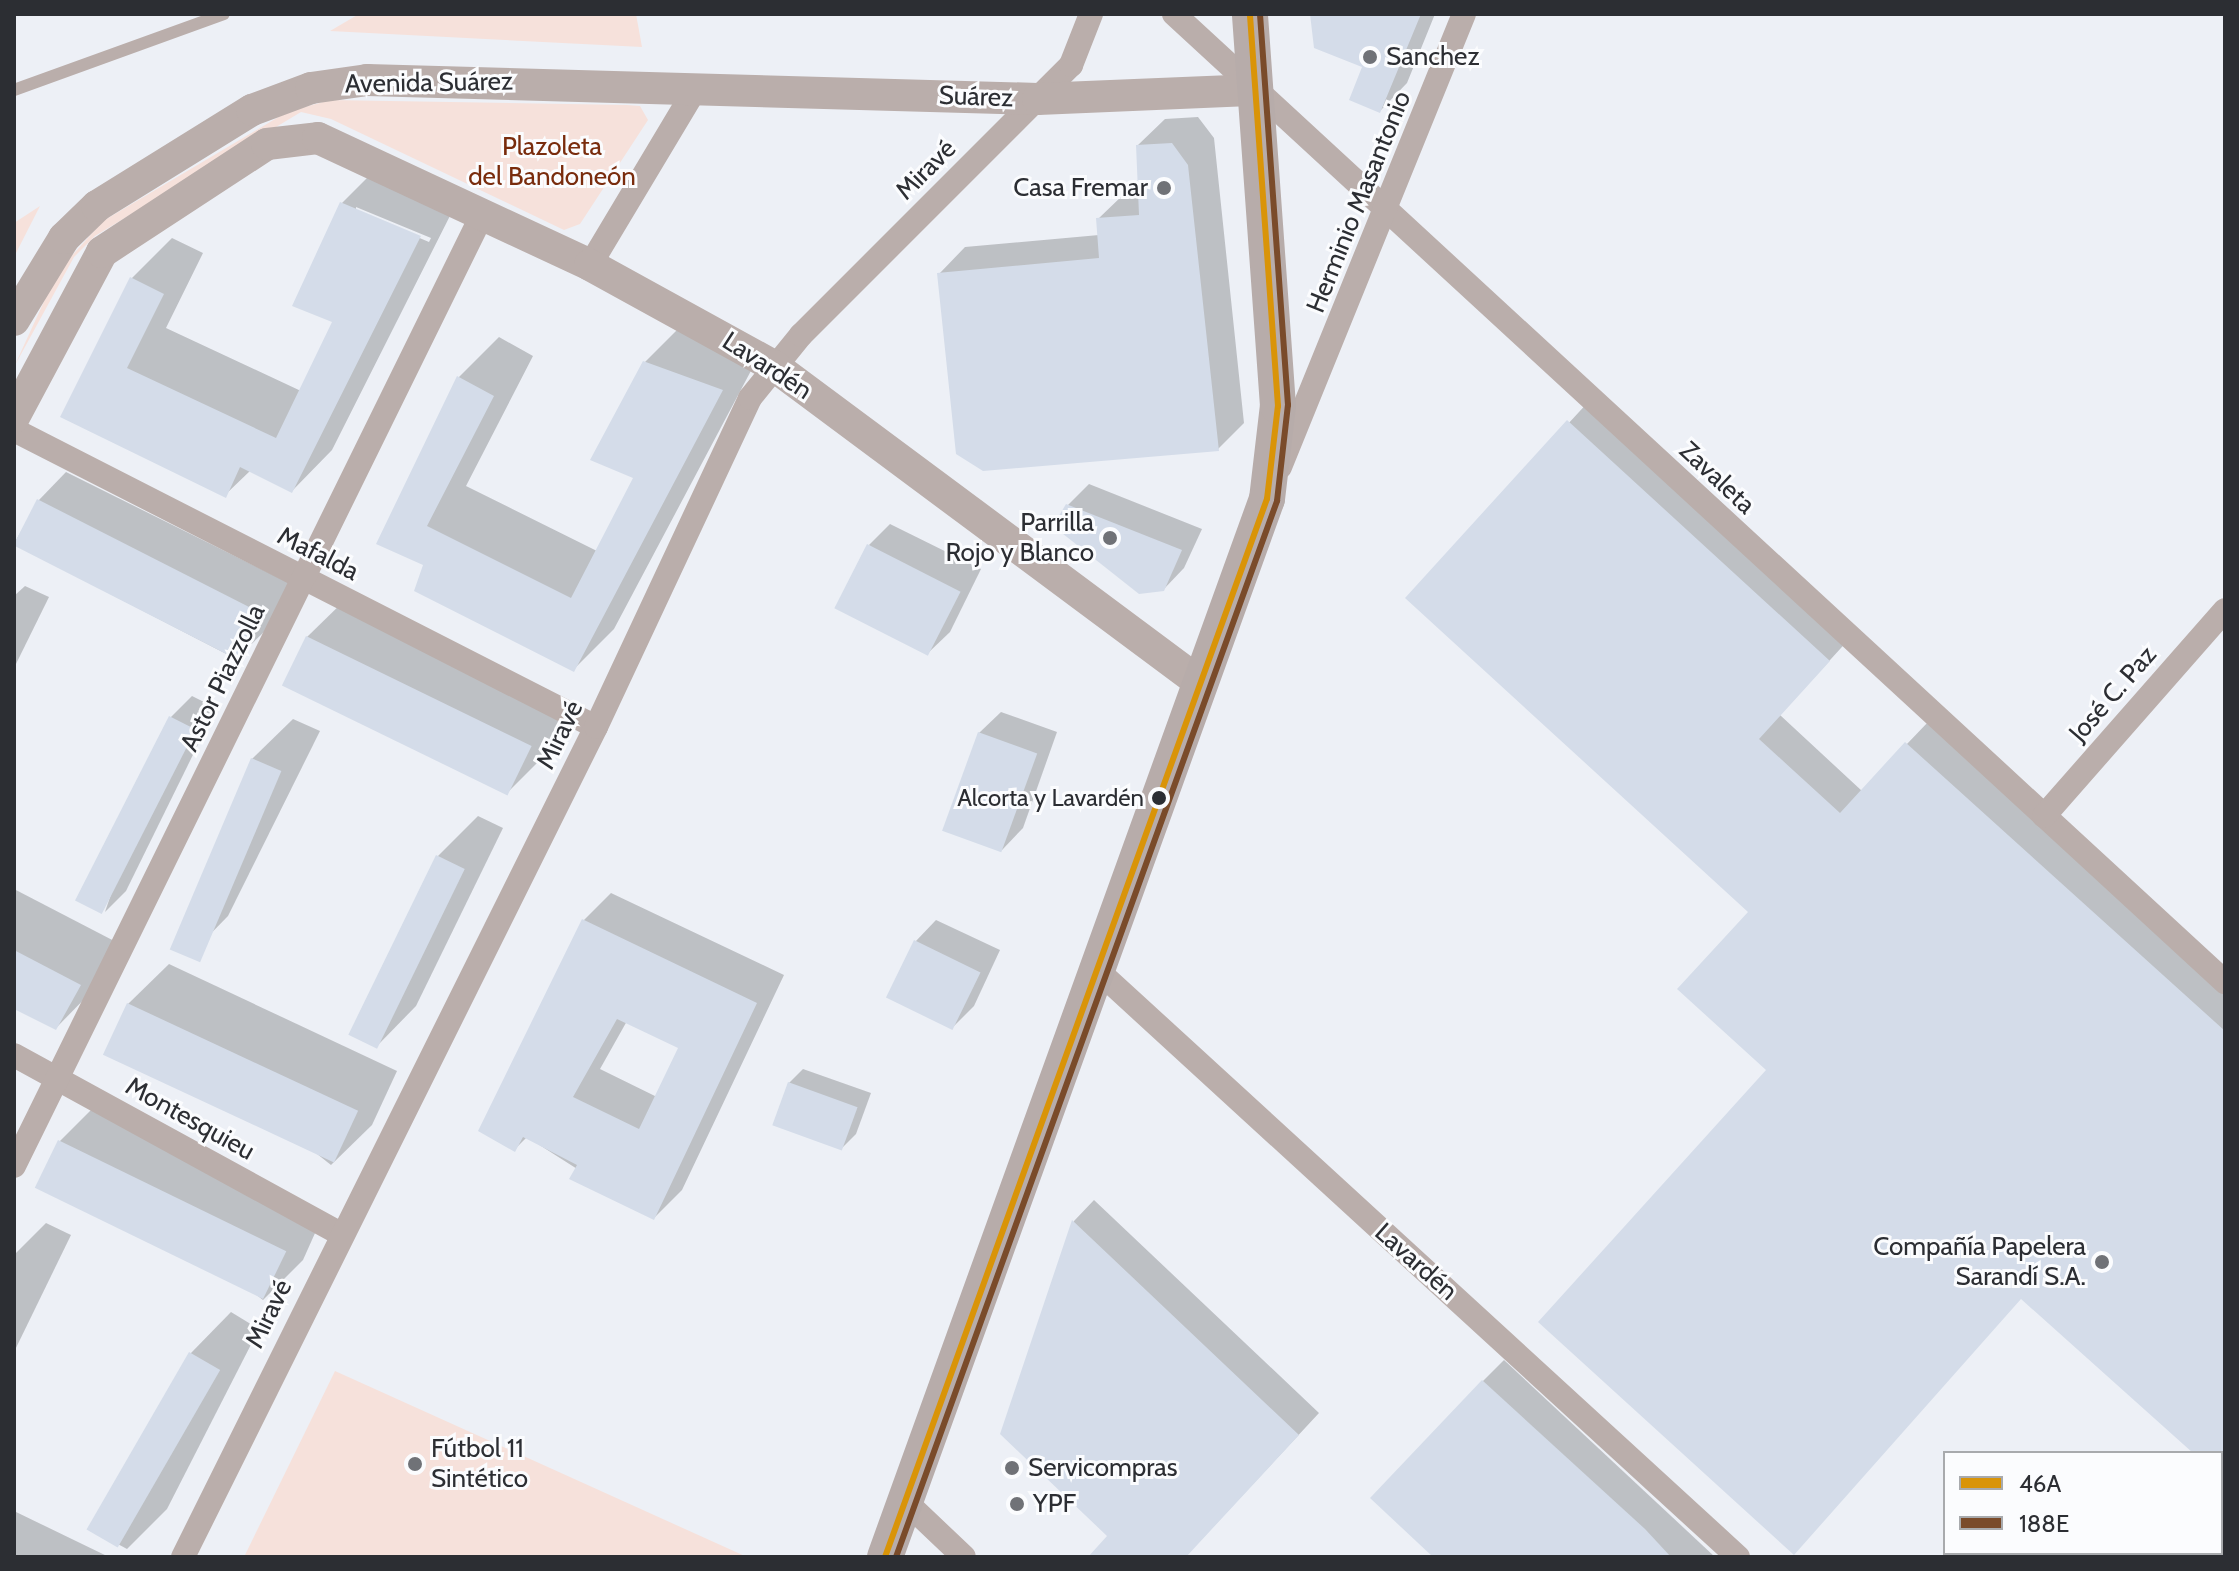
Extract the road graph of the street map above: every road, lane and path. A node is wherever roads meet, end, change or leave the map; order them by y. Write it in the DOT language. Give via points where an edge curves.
graph roads {
  1 [pos="224,14"];
  2 [pos="1091,14"];
  3 [pos="1174,14"];
  4 [pos="1250,14"];
  5 [pos="1464,14"];
  6 [pos="696,88"];
  7 [pos="14,90"];
  8 [pos="1256,90"];
  9 [pos="1038,99"];
  10 [pos="483,213"];
  11 [pos="1386,214"];
  12 [pos="590,265"];
  13 [pos="14,320"];
  14 [pos="774,366"];
  15 [pos="14,417"];
  16 [pos="14,430"];
  17 [pos="1267,499"];
  18 [pos="303,578"];
  19 [pos="2225,610"];
  20 [pos="1199,682"];
  21 [pos="596,727"];
  22 [pos="2044,816"];
  23 [pos="1095,968"];
  24 [pos="2225,982"];
  25 [pos="14,1055"];
  26 [pos="58,1078"];
  27 [pos="14,1166"];
  28 [pos="339,1233"];
  29 [pos="905,1501"];
  30 [pos="183,1557"];
  31 [pos="885,1557"];
  32 [pos="964,1557"];
  33 [pos="1738,1557"];
  1 -- 7 [label="lane"];
  2 -- 9 [label="street, Miravé" via="1071,65"];
  3 -- 8 [label="street, Zavaleta"];
  4 -- 8 [label="main road"];
  5 -- 11 [label="street, Herminio Masantonio"];
  6 -- 9 [label="street, Suárez"];
  6 -- 12 [label="street"];
  6 -- 13 [label="street, Avenida Suárez" via="367,80 311,88 252,110 97,206 64,238"];
  8 -- 9 [label="street, Suárez"];
  8 -- 11 [label="street, Zavaleta"];
  8 -- 17 [label="main road" via="1278,406"];
  9 -- 14 [label="street, Miravé"];
  10 -- 12 [label="street, Lavardén"];
  10 -- 15 [label="street, Lavardén" via="341,144 287,137 238,161 102,252"];
  10 -- 18 [label="street, Astor Piazzolla"];
  11 -- 17 [label="street, Herminio Masantonio"];
  11 -- 22 [label="street, Zavaleta"];
  12 -- 14 [label="street, Lavardén"];
  14 -- 20 [label="street, Lavardén"];
  14 -- 21 [label="street, Miravé" via="750,398"];
  16 -- 18 [label="street, Mafalda"];
  17 -- 20 [label="main road"];
  18 -- 21 [label="street, Mafalda"];
  18 -- 26 [label="street, Astor Piazzolla"];
  19 -- 22 [label="street, José C. Paz"];
  20 -- 23 [label="main road"];
  21 -- 28 [label="street, Miravé"];
  22 -- 24 [label="street, Zavaleta"];
  23 -- 29 [label="main road"];
  23 -- 33 [label="street, Lavardén"];
  25 -- 26 [label="street, Montesquieu"];
  26 -- 27 [label="street, Astor Piazzolla"];
  26 -- 28 [label="street, Montesquieu"];
  28 -- 30 [label="street, Miravé"];
  29 -- 31 [label="main road"];
  29 -- 32 [label="street"];
}
